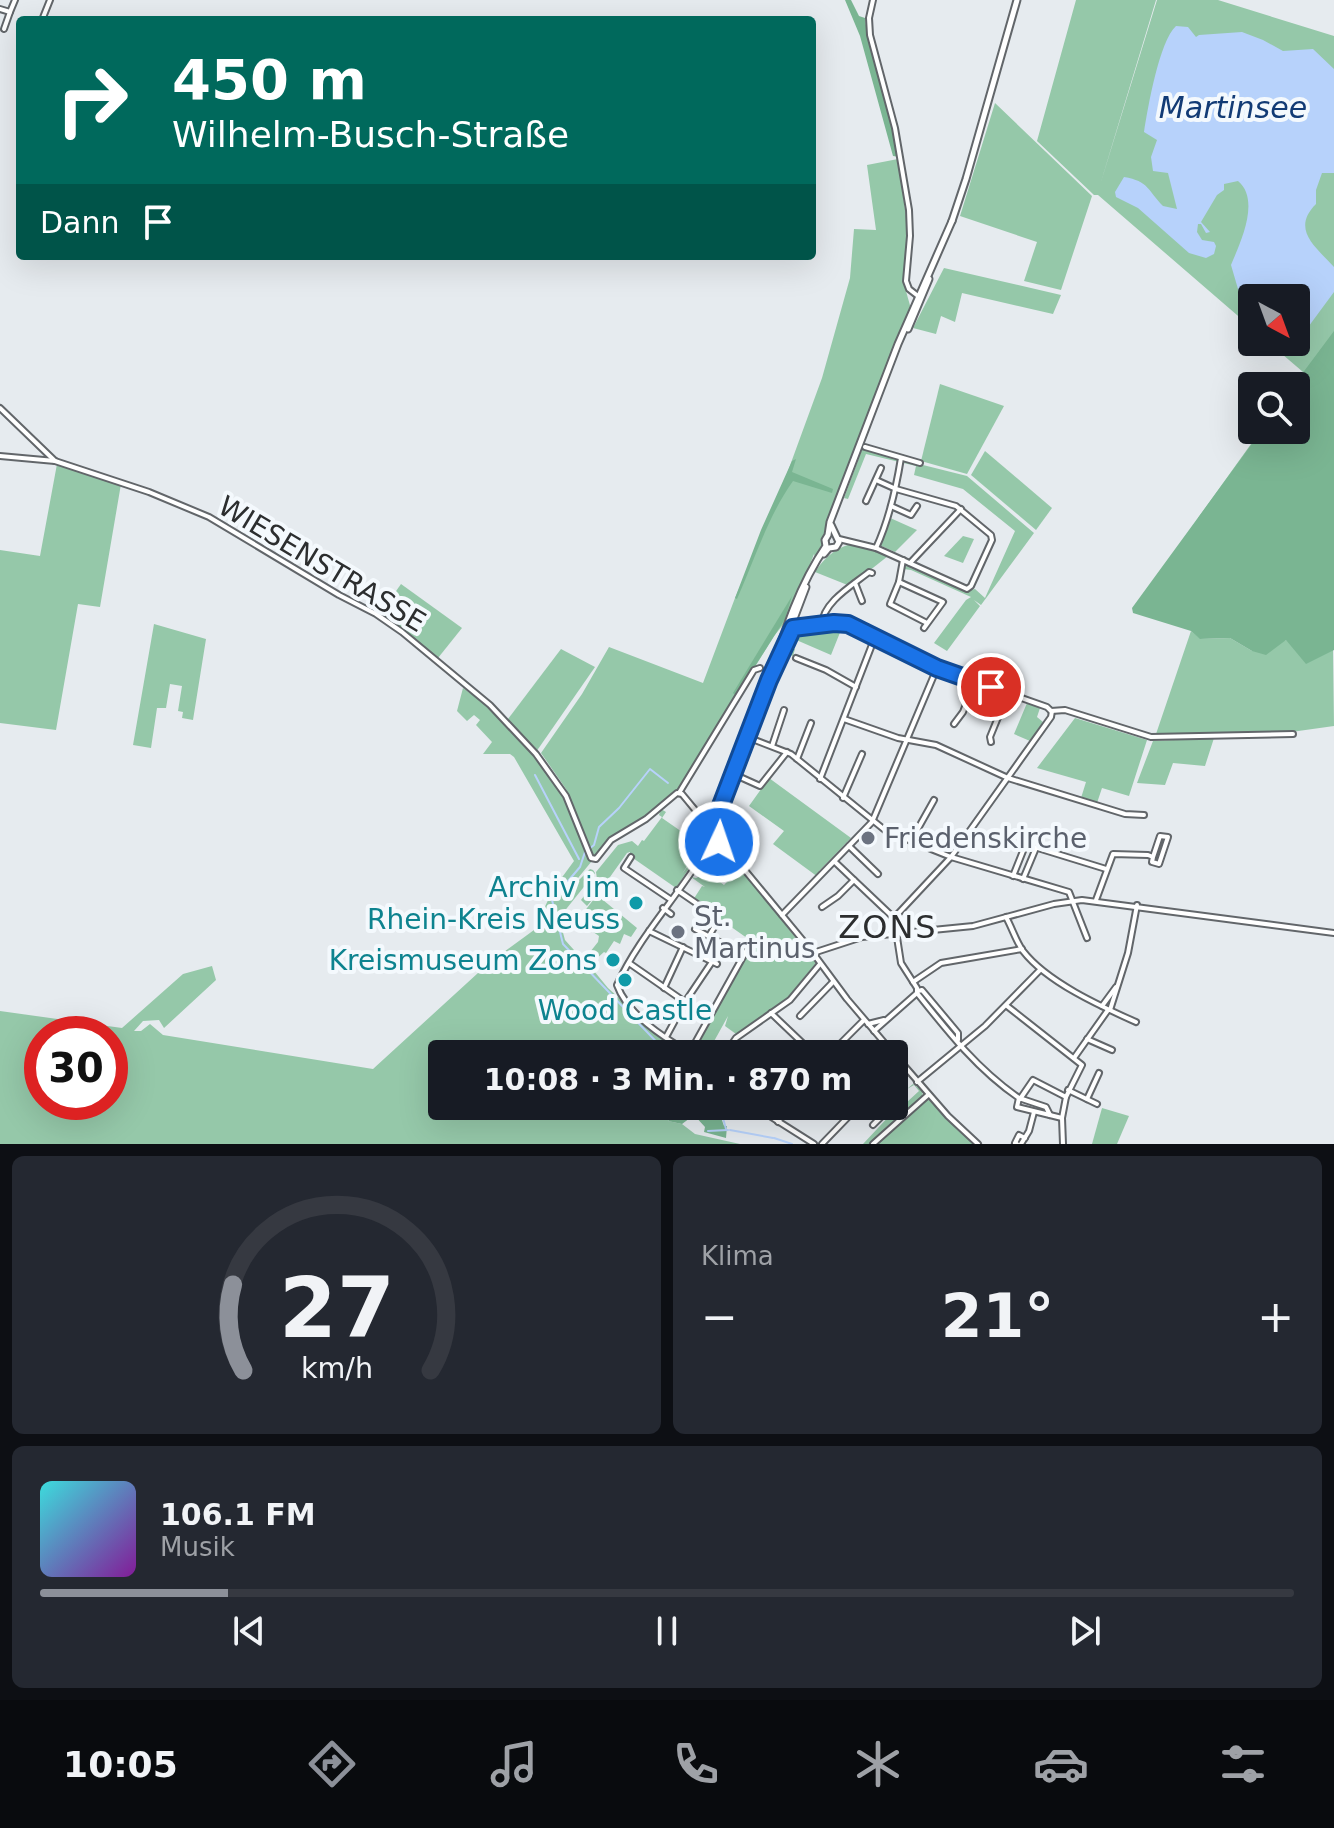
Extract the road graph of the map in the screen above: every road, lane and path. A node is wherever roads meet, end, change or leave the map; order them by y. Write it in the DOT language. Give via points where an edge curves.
graph roads {
  1 [pos="15,0"];
  2 [pos="873,0"];
  3 [pos="1017,0"];
  4 [pos="0,9"];
  5 [pos="10,12"];
  6 [pos="4,29"];
  7 [pos="919,298"];
  8 [pos="0,408"];
  9 [pos="865,447"];
  10 [pos="0,456"];
  11 [pos="901,458"];
  12 [pos="56,461"];
  13 [pos="920,463"];
  14 [pos="881,468"];
  15 [pos="876,480"];
  16 [pos="896,489"];
  17 [pos="866,501"];
  18 [pos="891,506"];
  19 [pos="917,506"];
  20 [pos="961,509"];
  21 [pos="835,538"];
  22 [pos="828,547"];
  23 [pos="876,548"];
  24 [pos="903,560"];
  25 [pos="910,563"];
  26 [pos="872,573"];
  27 [pos="899,582"];
  28 [pos="855,583"];
  29 [pos="947,595"];
  30 [pos="862,601"];
  31 [pos="943,602"];
  32 [pos="791,623"];
  33 [pos="822,624"];
  34 [pos="808,626"];
  35 [pos="799,627"];
  36 [pos="875,637"];
  37 [pos="796,658"];
  38 [pos="760,668"];
  39 [pos="937,668"];
  40 [pos="975,681"];
  41 [pos="856,687"];
  42 [pos="1008,693"];
  43 [pos="784,710"];
  44 [pos="1051,711"];
  45 [pos="844,719"];
  46 [pos="811,723"];
  47 [pos="954,724"];
  48 [pos="1293,734"];
  49 [pos="747,737"];
  50 [pos="907,740"];
  51 [pos="991,742"];
  52 [pos="772,746"];
  53 [pos="787,752"];
  54 [pos="862,754"];
  55 [pos="797,759"];
  56 [pos="740,777"];
  57 [pos="1008,778"];
  58 [pos="820,779"];
  59 [pos="679,793"];
  60 [pos="843,798"];
  61 [pos="934,800"];
  62 [pos="1144,815"];
  63 [pos="872,822"];
  64 [pos="716,832"];
  65 [pos="911,841"];
  66 [pos="719,842"];
  67 [pos="709,846"];
  68 [pos="849,846"];
  69 [pos="1036,847"];
  70 [pos="631,857"];
  71 [pos="951,857"];
  72 [pos="1153,857"];
  73 [pos="834,861"];
  74 [pos="1106,869"];
  75 [pos="878,874"];
  76 [pos="1013,876"];
  77 [pos="1023,879"];
  78 [pos="854,880"];
  79 [pos="677,890"];
  80 [pos="670,899"];
  81 [pos="1096,900"];
  82 [pos="1072,901"];
  83 [pos="1137,905"];
  84 [pos="822,907"];
  85 [pos="663,908"];
  86 [pos="671,914"];
  87 [pos="782,915"];
  88 [pos="1006,917"];
  89 [pos="894,918"];
  90 [pos="695,929"];
  91 [pos="649,931"];
  92 [pos="897,933"];
  93 [pos="1334,933"];
  94 [pos="709,936"];
  95 [pos="1087,938"];
  96 [pos="724,944"];
  97 [pos="684,946"];
  98 [pos="749,946"];
  99 [pos="834,946"];
  100 [pos="1022,949"];
  101 [pos="813,953"];
  102 [pos="744,955"];
  103 [pos="629,963"];
  104 [pos="715,963"];
  105 [pos="819,963"];
  106 [pos="1040,970"];
  107 [pos="833,982"];
  108 [pos="913,982"];
  109 [pos="1118,985"];
  110 [pos="664,988"];
  111 [pos="918,992"];
  112 [pos="685,1002"];
  113 [pos="1007,1006"];
  114 [pos="1102,1006"];
  115 [pos="1109,1010"];
  116 [pos="771,1013"];
  117 [pos="800,1016"];
  118 [pos="887,1019"];
  119 [pos="866,1022"];
  120 [pos="1136,1022"];
  121 [pos="874,1031"];
  122 [pos="666,1037"];
  123 [pos="1087,1039"];
  124 [pos="670,1040"];
  125 [pos="697,1040"];
  126 [pos="735,1040"];
  127 [pos="799,1040"];
  128 [pos="846,1040"];
  129 [pos="882,1040"];
  130 [pos="959,1044"];
  131 [pos="1112,1050"];
  132 [pos="1074,1058"];
  133 [pos="908,1071"];
  134 [pos="1099,1073"];
  135 [pos="917,1082"];
  136 [pos="1068,1090"];
  137 [pos="928,1095"];
  138 [pos="1066,1097"];
  139 [pos="1020,1098"];
  140 [pos="1087,1099"];
  141 [pos="1097,1104"];
  142 [pos="1034,1112"];
  143 [pos="1050,1115"];
  144 [pos="1062,1118"];
  145 [pos="775,1120"];
  146 [pos="845,1120"];
  147 [pos="878,1120"];
  148 [pos="778,1122"];
  149 [pos="873,1125"];
  150 [pos="814,1144"];
  151 [pos="822,1144"];
  152 [pos="873,1144"];
  153 [pos="978,1144"];
  154 [pos="1019,1144"];
  155 [pos="1063,1144"];
  1 -- 5 [label="street"];
  2 -- 7 [label="street" via="870,35 895,128 909,210 906,281"];
  3 -- 7 [label="street" via="966,179"];
  4 -- 5 [label="street"];
  5 -- 6 [label="street"];
  7 -- 21 [label="street" via="832,516"];
  8 -- 12 [label="street"];
  9 -- 11 [label="street"];
  10 -- 12 [label="street"];
  11 -- 13 [label="street"];
  11 -- 16 [label="street"];
  12 -- 59 [label="street, WIESENSTRASSE" via="209,517 402,632 490,705 536,754 566,796 591,858"];
  14 -- 15 [label="street"];
  15 -- 16 [label="street"];
  15 -- 17 [label="street"];
  16 -- 18 [label="street"];
  16 -- 20 [label="street"];
  18 -- 19 [label="street" via="911,515"];
  18 -- 23 [label="street"];
  20 -- 25 [label="street"];
  20 -- 25 [label="street" via="993,538 969,589"];
  21 -- 22 [label="street"];
  21 -- 22 [label="street" via="825,540"];
  21 -- 23 [label="street"];
  22 -- 32 [label="street" via="813,568"];
  22 -- 32 [label="street" via="812,565"];
  23 -- 24 [label="street"];
  24 -- 25 [label="street"];
  24 -- 27 [label="street"];
  26 -- 28 [label="street"];
  27 -- 31 [label="street"];
  27 -- 31 [label="street" via="890,604 925,625"];
  28 -- 30 [label="street"];
  28 -- 33 [label="street" via="827,608"];
  29 -- 31 [label="street"];
  32 -- 34 [label="street"];
  32 -- 35 [label="street"];
  32 -- 49 [label="street"];
  33 -- 34 [label="street"];
  33 -- 36 [label="street" via="848,624"];
  34 -- 35 [label="street"];
  36 -- 39 [label="street"];
  36 -- 41 [label="street"];
  37 -- 41 [label="street"];
  38 -- 59 [label="street"];
  39 -- 40 [label="street"];
  39 -- 50 [label="street"];
  40 -- 42 [label="street"];
  40 -- 47 [label="street"];
  41 -- 45 [label="street"];
  42 -- 44 [label="street"];
  42 -- 51 [label="street"];
  43 -- 52 [label="street"];
  44 -- 48 [label="street" via="1065,710 1151,737"];
  44 -- 57 [label="street"];
  45 -- 50 [label="street"];
  45 -- 58 [label="street"];
  46 -- 55 [label="street"];
  49 -- 52 [label="street"];
  49 -- 64 [label="street"];
  50 -- 57 [label="street" via="955,751"];
  50 -- 63 [label="street"];
  52 -- 53 [label="street"];
  53 -- 55 [label="street"];
  53 -- 56 [label="street" via="760,786"];
  54 -- 60 [label="street"];
  55 -- 58 [label="street"];
  57 -- 62 [label="street"];
  57 -- 71 [label="street"];
  58 -- 60 [label="street"];
  59 -- 64 [label="street"];
  60 -- 63 [label="street"];
  61 -- 65 [label="street"];
  63 -- 65 [label="street"];
  63 -- 68 [label="street"];
  64 -- 66 [label="street"];
  64 -- 67 [label="street"];
  65 -- 71 [label="street"];
  66 -- 67 [label="street"];
  66 -- 87 [label="street"];
  67 -- 79 [label="street"];
  68 -- 73 [label="street"];
  68 -- 75 [label="street"];
  69 -- 74 [label="street"];
  69 -- 76 [label="street" via="1026,845"];
  69 -- 77 [label="street"];
  70 -- 80 [label="street" via="624,868"];
  71 -- 76 [label="street"];
  71 -- 89 [label="street"];
  72 -- 72 [label="street" via="1152,862 1160,863 1168,837 1160,836"];
  72 -- 74 [label="street" via="1113,854"];
  73 -- 78 [label="street"];
  73 -- 87 [label="street"];
  74 -- 81 [label="street"];
  76 -- 77 [label="street"];
  77 -- 82 [label="street" via="1065,890"];
  78 -- 84 [label="street"];
  78 -- 89 [label="street"];
  79 -- 80 [label="street"];
  79 -- 94 [label="street" via="709,912 716,924"];
  80 -- 85 [label="street"];
  81 -- 82 [label="street"];
  81 -- 83 [label="street"];
  82 -- 88 [label="street"];
  82 -- 95 [label="street"];
  83 -- 93 [label="street"];
  83 -- 109 [label="street"];
  85 -- 86 [label="street"];
  85 -- 91 [label="street"];
  87 -- 101 [label="street"];
  88 -- 92 [label="street" via="968,927"];
  88 -- 100 [label="street"];
  89 -- 92 [label="street"];
  90 -- 94 [label="street"];
  91 -- 97 [label="street"];
  91 -- 103 [label="street"];
  92 -- 99 [label="street"];
  92 -- 108 [label="street" via="901,963"];
  94 -- 96 [label="street"];
  96 -- 102 [label="street"];
  96 -- 104 [label="street"];
  97 -- 104 [label="street"];
  97 -- 110 [label="street"];
  98 -- 102 [label="street"];
  99 -- 101 [label="street"];
  99 -- 105 [label="street"];
  100 -- 106 [label="street"];
  100 -- 108 [label="street" via="936,965"];
  101 -- 105 [label="street"];
  102 -- 125 [label="street"];
  103 -- 110 [label="street"];
  103 -- 122 [label="street" via="617,985 623,999"];
  104 -- 112 [label="street"];
  105 -- 107 [label="street"];
  105 -- 116 [label="street" via="790,1000"];
  106 -- 113 [label="street"];
  106 -- 114 [label="street"];
  107 -- 117 [label="street"];
  107 -- 119 [label="street"];
  108 -- 111 [label="street"];
  109 -- 114 [label="street"];
  109 -- 115 [label="street"];
  110 -- 112 [label="street"];
  111 -- 118 [label="street"];
  111 -- 130 [label="street" via="922,990 958,1033"];
  112 -- 122 [label="street"];
  113 -- 130 [label="street"];
  113 -- 132 [label="street"];
  114 -- 115 [label="street"];
  115 -- 120 [label="street"];
  115 -- 123 [label="street"];
  116 -- 126 [label="street"];
  116 -- 127 [label="street"];
  118 -- 119 [label="street"];
  118 -- 121 [label="street"];
  119 -- 121 [label="street"];
  119 -- 128 [label="street"];
  121 -- 129 [label="street"];
  122 -- 124 [label="street"];
  123 -- 131 [label="street"];
  123 -- 132 [label="street"];
  130 -- 135 [label="street"];
  130 -- 139 [label="street" via="989,1077"];
  132 -- 136 [label="street" via="1082,1065"];
  133 -- 135 [label="street"];
  134 -- 140 [label="street"];
  135 -- 137 [label="street"];
  136 -- 138 [label="street"];
  136 -- 140 [label="street"];
  137 -- 152 [label="street"];
  137 -- 153 [label="street"];
  138 -- 139 [label="street" via="1033,1080"];
  138 -- 144 [label="street"];
  139 -- 142 [label="street" via="1017,1107"];
  139 -- 143 [label="street" via="1046,1107"];
  140 -- 141 [label="street"];
  142 -- 143 [label="street"];
  142 -- 154 [label="street"];
  143 -- 144 [label="street"];
  144 -- 155 [label="street"];
  145 -- 148 [label="street"];
  146 -- 151 [label="street"];
  147 -- 149 [label="street"];
  148 -- 150 [label="street"];
}
